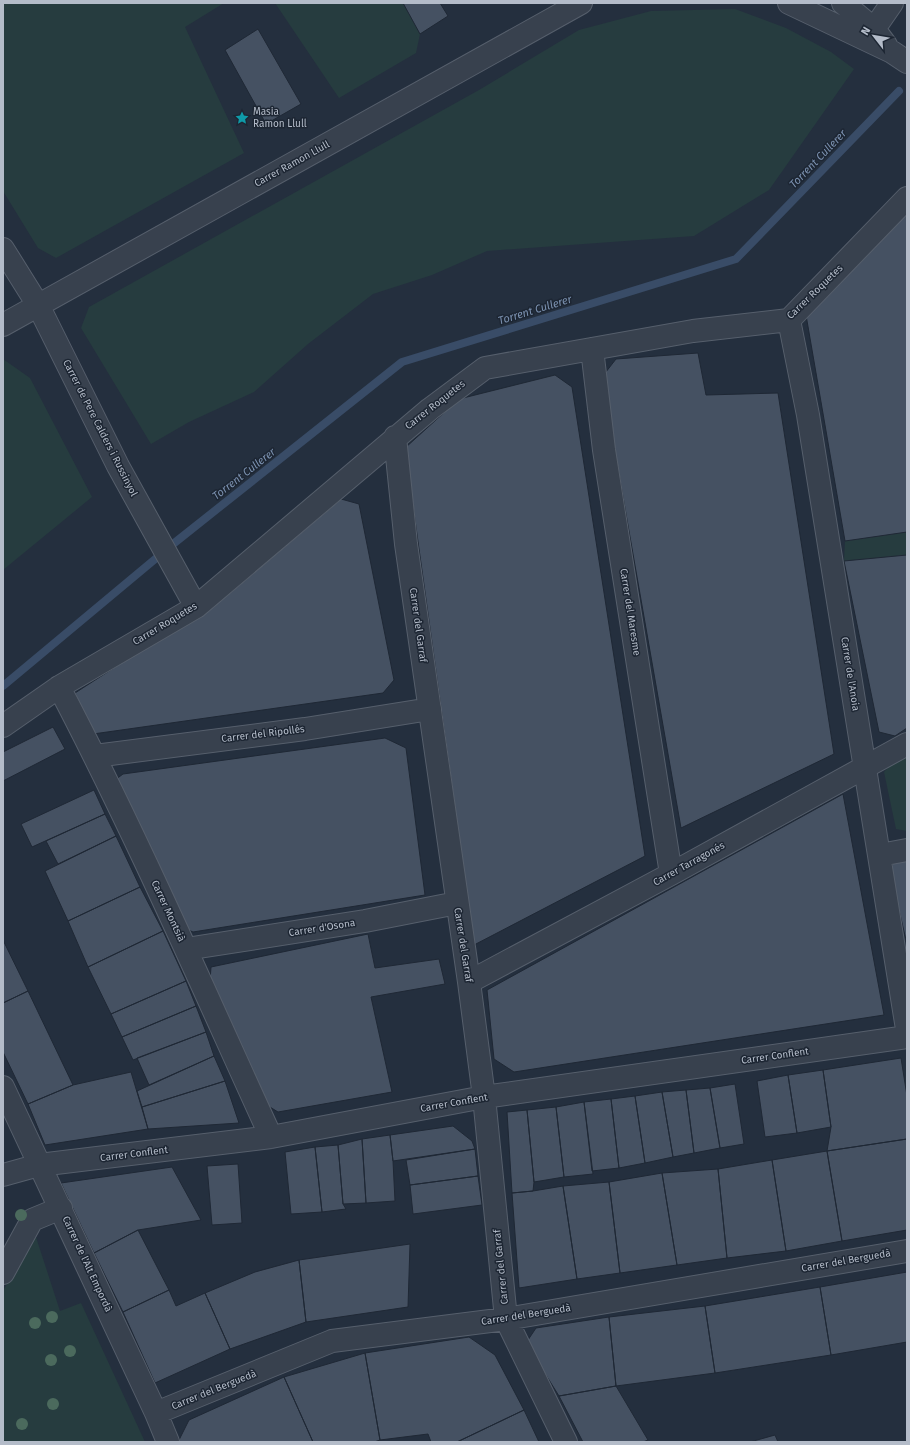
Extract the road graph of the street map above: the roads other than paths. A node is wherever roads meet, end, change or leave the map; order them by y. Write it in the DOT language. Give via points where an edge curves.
graph roads {
  1 [pos="581,3"];
  2 [pos="789,3"];
  3 [pos="843,3"];
  4 [pos="892,3"];
  5 [pos="874,29"];
  6 [pos="900,57"];
  7 [pos="907,198"];
  8 [pos="3,249"];
  9 [pos="38,305"];
  10 [pos="789,320"];
  11 [pos="3,325"];
  12 [pos="592,349"];
  13 [pos="395,437"];
  14 [pos="196,607"];
  15 [pos="59,687"];
  16 [pos="430,709"];
  17 [pos="3,726"];
  18 [pos="907,744"];
  19 [pos="95,756"];
  20 [pos="865,767"];
  21 [pos="907,850"];
  22 [pos="880,855"];
  23 [pos="671,874"];
  24 [pos="457,903"];
  25 [pos="186,949"];
  26 [pos="469,982"];
  27 [pos="907,1029"];
  28 [pos="907,1037"];
  29 [pos="3,1087"];
  30 [pos="484,1097"];
  31 [pos="270,1137"];
  32 [pos="39,1165"];
  33 [pos="3,1175"];
  34 [pos="60,1208"];
  35 [pos="907,1251"];
  36 [pos="3,1273"];
  37 [pos="506,1319"];
  38 [pos="156,1413"];
  39 [pos="168,1442"];
  40 [pos="566,1442"];
  1 -- 9 [label="street, Carrer Ramon Llull"];
  2 -- 6 [label="street"];
  3 -- 5 [label="street"];
  4 -- 5 [label="street"];
  5 -- 6 [label="street"];
  7 -- 10 [label="street, Carrer Roquetes"];
  8 -- 9 [label="street, Carrer de Pere Calders i Russinyol"];
  9 -- 11 [label="street, Carrer Ramon Llull"];
  9 -- 14 [label="street, Carrer de Pere Calders i Russinyol" via="118,466"];
  10 -- 12 [label="street, Carrer Roquetes" via="693,331"];
  10 -- 20 [label="street, Carrer de l'Anoia" via="808,415"];
  12 -- 13 [label="street, Carrer Roquetes" via="485,368"];
  12 -- 23 [label="street, Carrer del Maresme" via="604,450"];
  13 -- 14 [label="street, Carrer Roquetes"];
  13 -- 16 [label="street, Carrer del Garraf" via="406,544"];
  14 -- 15 [label="street, Carrer Roquetes"];
  15 -- 17 [label="street, Carrer Roquetes"];
  15 -- 19 [label="street, Carrer Montsià"];
  16 -- 19 [label="street, Carrer del Ripollés" via="305,729"];
  16 -- 24 [label="street, Carrer del Garraf"];
  18 -- 20 [label="street, Carrer Tarragonés"];
  19 -- 25 [label="street, Carrer Montsià"];
  20 -- 22 [label="street, Carrer de l'Anoia"];
  20 -- 23 [label="street, Carrer Tarragonés"];
  21 -- 22 [label="street"];
  22 -- 27 [label="street, Carrer de l'Anoia"];
  23 -- 26 [label="street, Carrer Tarragonés"];
  24 -- 25 [label="street, Carrer d'Osona" via="365,921"];
  24 -- 26 [label="street, Carrer del Garraf"];
  25 -- 31 [label="street, Carrer Montsià"];
  26 -- 30 [label="street, Carrer del Garraf"];
  28 -- 30 [label="street, Carrer Conflent"];
  29 -- 32 [label="street, Carrer de l'Alt Empordà"];
  30 -- 31 [label="street, Carrer Conflent"];
  30 -- 37 [label="street, Carrer del Garraf"];
  31 -- 32 [label="street, Carrer Conflent"];
  32 -- 33 [label="street, Carrer Conflent"];
  32 -- 34 [label="street, Carrer de l'Alt Empordà"];
  34 -- 36 [label="street" via="32,1220"];
  34 -- 38 [label="street, Carrer de l'Alt Empordà"];
  35 -- 37 [label="street, Carrer del Berguedà"];
  37 -- 38 [label="street, Carrer del Berguedà" via="332,1341"];
  37 -- 40 [label="street, Carrer del Garraf"];
  38 -- 39 [label="street, Carrer de l'Alt Empordà"];
}
